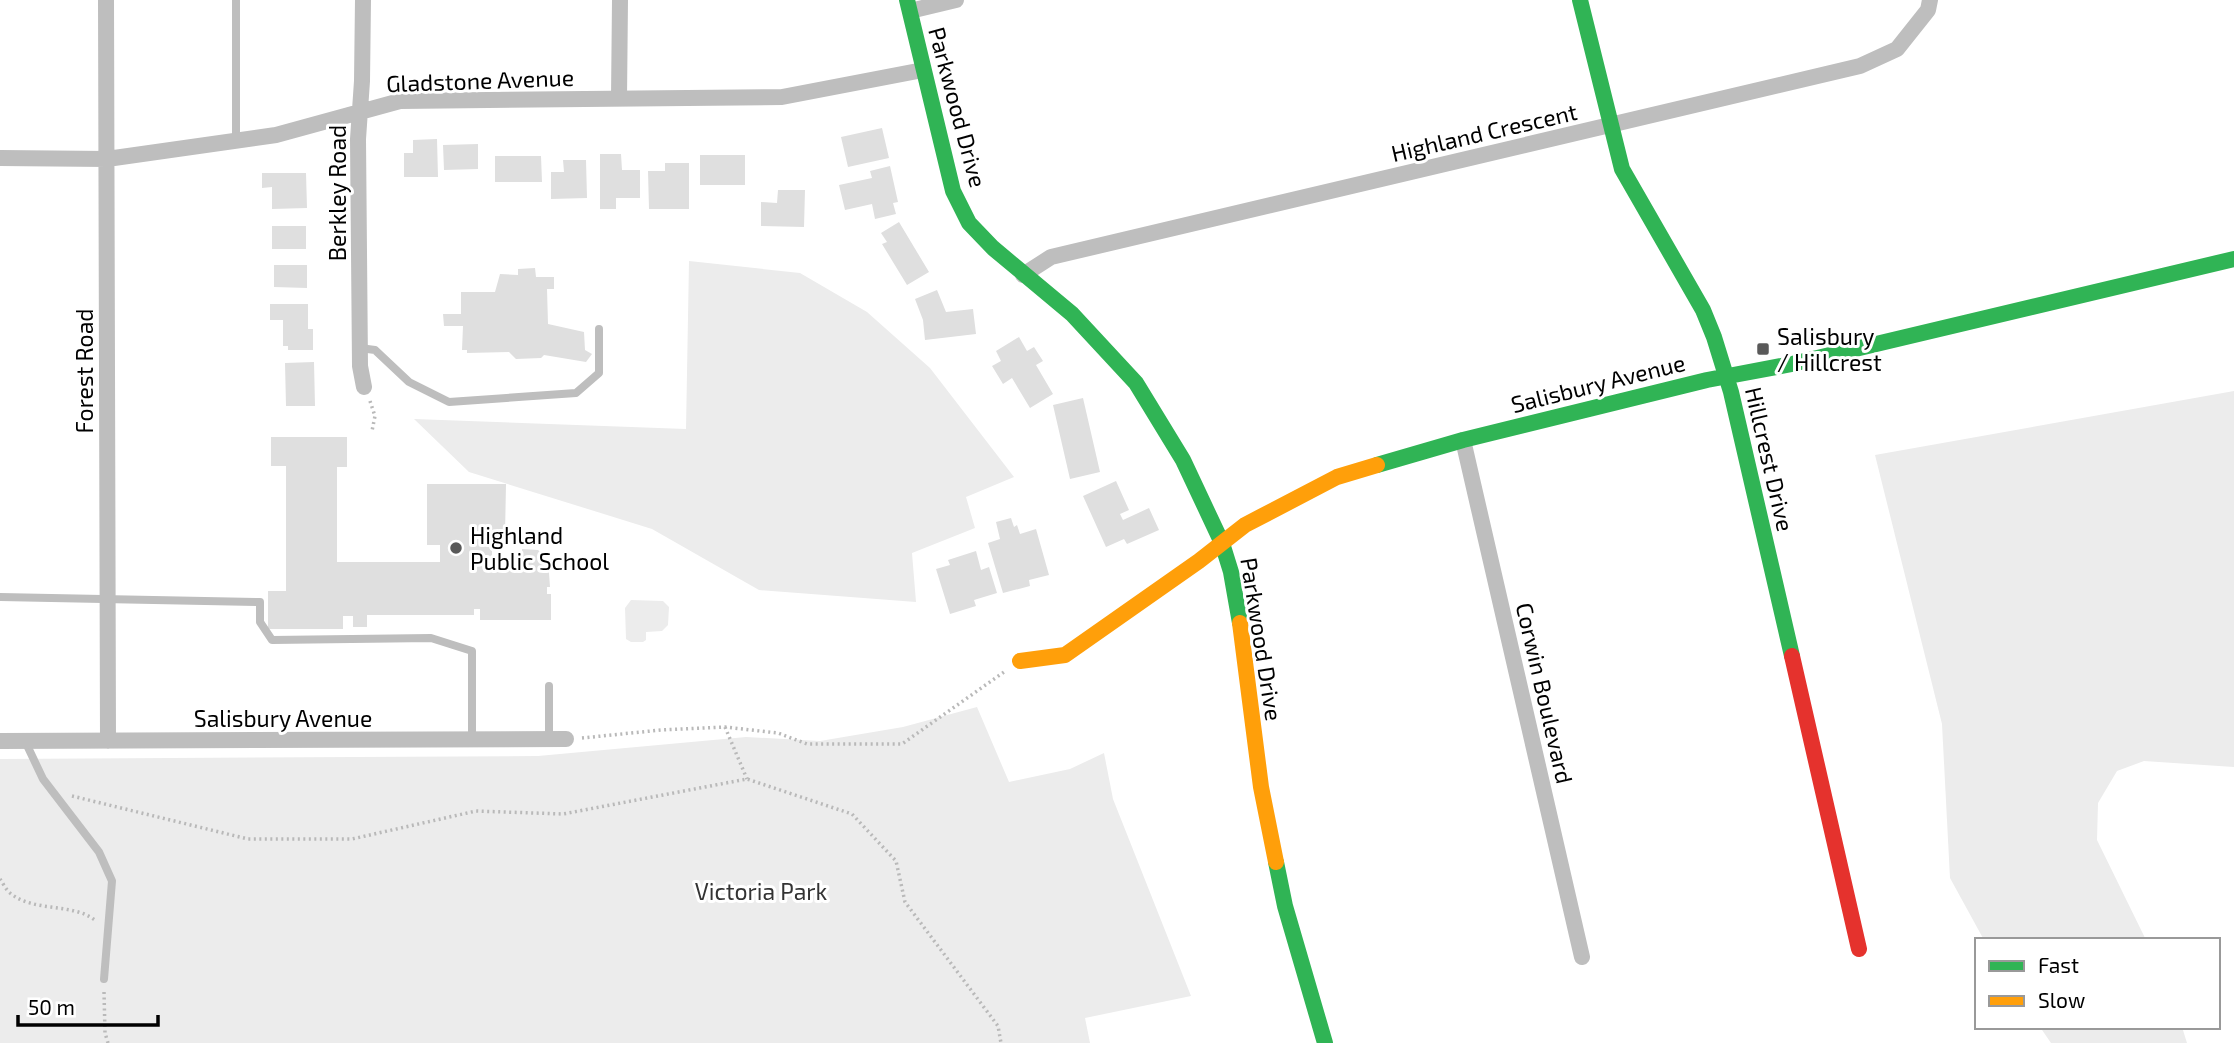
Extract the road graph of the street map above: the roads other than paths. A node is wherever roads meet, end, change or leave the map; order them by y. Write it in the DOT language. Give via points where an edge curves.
graph roads {
  1 [pos="106,0"];
  2 [pos="236,0"];
  3 [pos="363,0"];
  4 [pos="620,0"];
  5 [pos="956,0"];
  6 [pos="1580,0"];
  7 [pos="1930,0"];
  8 [pos="908,6"];
  9 [pos="923,70"];
  10 [pos="619,99"];
  11 [pos="360,111"];
  12 [pos="1610,126"];
  13 [pos="236,141"];
  14 [pos="0,158"];
  15 [pos="107,159"];
  16 [pos="2234,259"];
  17 [pos="1023,275"];
  18 [pos="599,329"];
  19 [pos="360,348"];
  20 [pos="1726,376"];
  21 [pos="364,387"];
  22 [pos="1463,440"];
  23 [pos="1222,543"];
  24 [pos="0,597"];
  25 [pos="107,598"];
  26 [pos="1020,661"];
  27 [pos="548,687"];
  28 [pos="566,739"];
  29 [pos="472,740"];
  30 [pos="549,740"];
  31 [pos="0,741"];
  32 [pos="25,741"];
  33 [pos="108,741"];
  34 [pos="1859,949"];
  35 [pos="1582,957"];
  36 [pos="104,979"];
  37 [pos="1325,1043"];
  1 -- 15 [label="street, Forest Road"];
  2 -- 13 [label="lane"];
  3 -- 11 [label="street, Berkley Road"];
  4 -- 10 [label="street"];
  5 -- 8 [label="street"];
  6 -- 12 [label="street, Hillcrest Drive"];
  7 -- 12 [label="street, Highland Crescent" via="1928,10 1897,49 1860,66"];
  8 -- 9 [label="street, Parkwood Drive"];
  9 -- 10 [label="street, Gladstone Avenue" via="782,97"];
  9 -- 17 [label="street, Parkwood Drive" via="953,191 969,223"];
  10 -- 11 [label="street, Gladstone Avenue" via="400,101"];
  11 -- 13 [label="street, Gladstone Avenue" via="276,135"];
  11 -- 19 [label="street, Berkley Road"];
  12 -- 17 [label="street, Highland Crescent" via="1051,257"];
  12 -- 20 [label="street, Hillcrest Drive" via="1622,169 1703,310"];
  13 -- 15 [label="street, Gladstone Avenue"];
  14 -- 15 [label="street, Gladstone Avenue"];
  15 -- 25 [label="street, Forest Road"];
  16 -- 20 [label="street, Salisbury Avenue"];
  17 -- 23 [label="street, Parkwood Drive" via="1072,314 1136,383 1182,460"];
  18 -- 19 [label="lane" via="599,373 576,393 449,402 409,382 376,350"];
  19 -- 21 [label="street, Berkley Road"];
  20 -- 22 [label="street, Salisbury Avenue"];
  20 -- 34 [label="street, Hillcrest Drive"];
  22 -- 23 [label="street, Salisbury Avenue" via="1337,477 1245,525"];
  22 -- 35 [label="street, Corwin Boulevard"];
  23 -- 26 [label="street, Salisbury Avenue" via="1065,655"];
  23 -- 37 [label="street, Parkwood Drive" via="1240,623 1275,859"];
  24 -- 25 [label="lane"];
  25 -- 29 [label="lane" via="260,601 260,622 272,640 431,638 472,651"];
  25 -- 33 [label="street, Forest Road"];
  27 -- 30 [label="lane"];
  28 -- 30 [label="street, Salisbury Avenue"];
  29 -- 30 [label="street, Salisbury Avenue"];
  29 -- 33 [label="street, Salisbury Avenue"];
  31 -- 32 [label="street, Salisbury Avenue"];
  32 -- 33 [label="street, Salisbury Avenue"];
  32 -- 36 [label="lane" via="43,779 99,852 112,881"];
}
